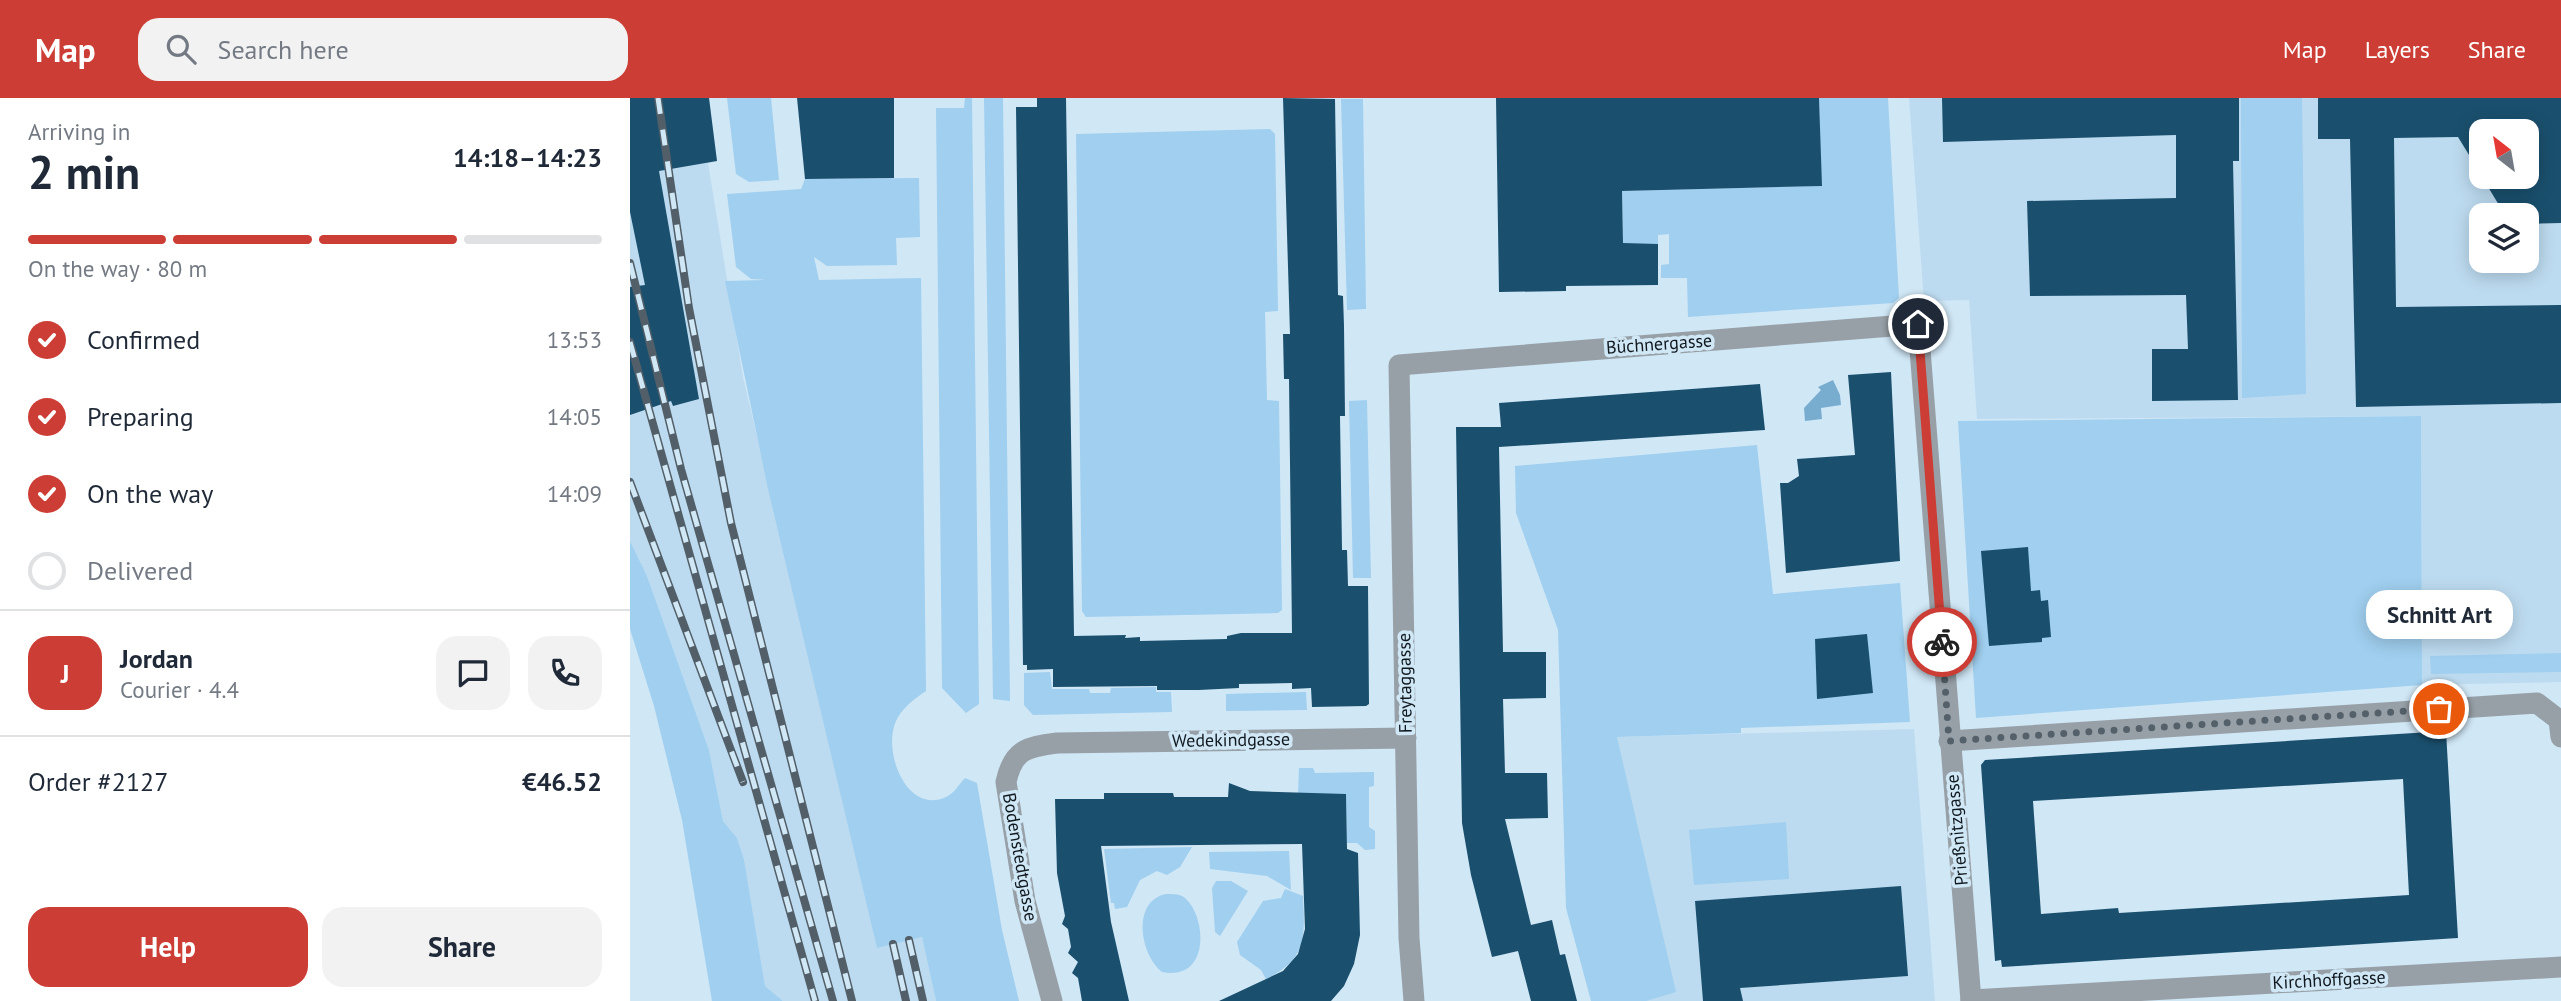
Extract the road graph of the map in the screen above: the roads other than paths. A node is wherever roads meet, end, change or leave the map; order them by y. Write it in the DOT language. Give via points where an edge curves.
graph roads {
  1 [pos="1918,324"];
  2 [pos="1399,365"];
  3 [pos="2561,737"];
  4 [pos="1406,738"];
  5 [pos="1949,741"];
  6 [pos="1057,743"];
  7 [pos="2561,967"];
  8 [pos="1971,1000"];
  9 [pos="1052,1001"];
  10 [pos="1413,1001"];
  1 -- 2 [label="street, Büchnergasse"];
  1 -- 5 [label="street, Prießnitzgasse"];
  2 -- 4 [label="street, Freytaggasse"];
  3 -- 5 [label="street" via="2559,720 2538,703"];
  4 -- 6 [label="street, Wedekindgasse"];
  4 -- 10 [label="street, Freytaggasse"];
  5 -- 8 [label="street, Prießnitzgasse"];
  6 -- 9 [label="street, Bodenstedtgasse" via="1020,752 1010,763 1006,782 1026,901"];
  7 -- 8 [label="street, Kirchhoffgasse"];
}
